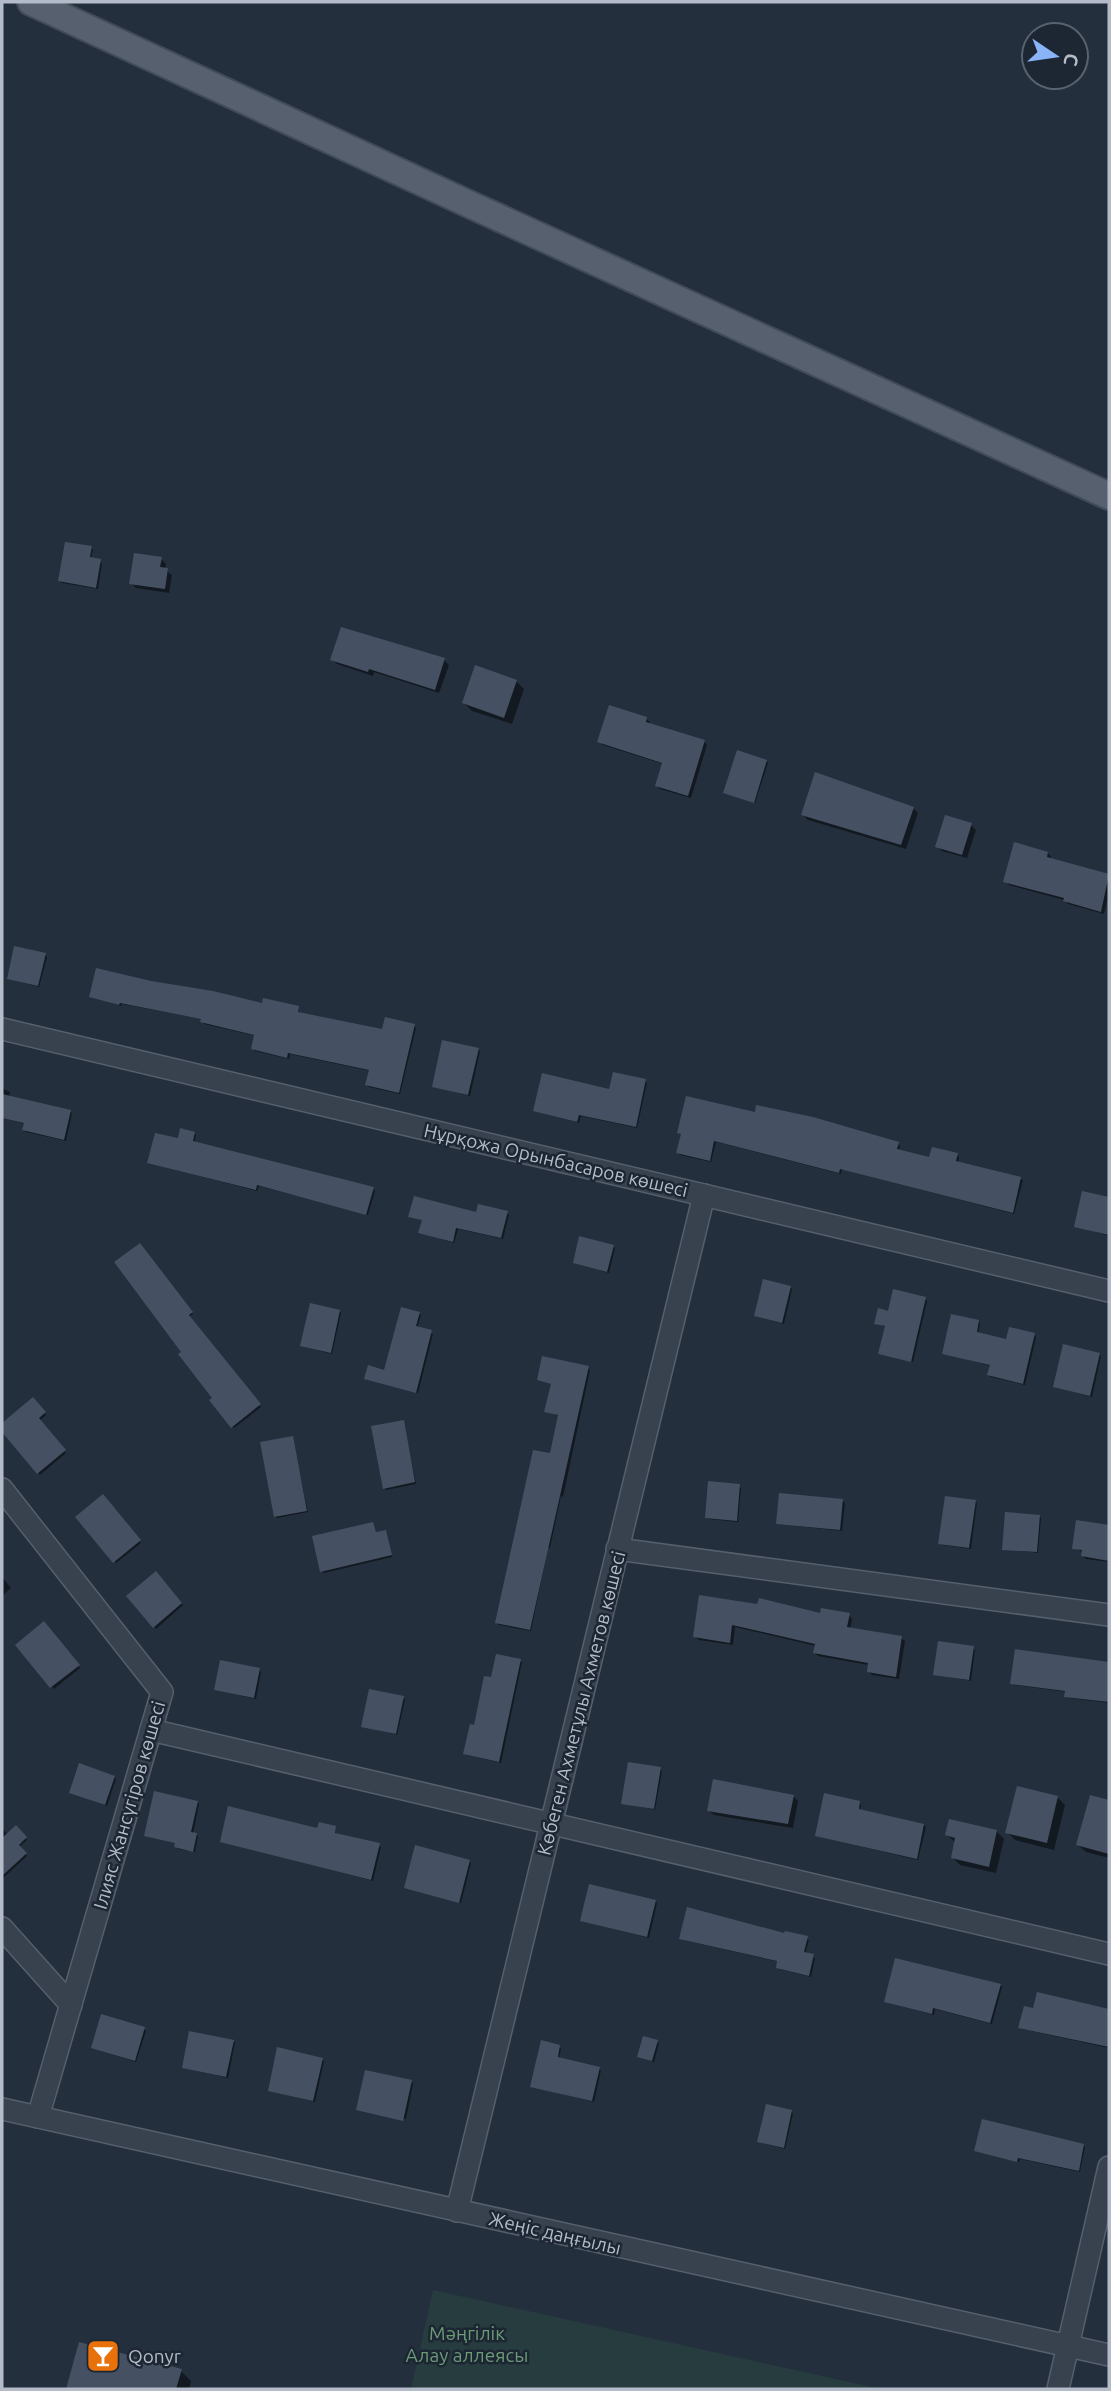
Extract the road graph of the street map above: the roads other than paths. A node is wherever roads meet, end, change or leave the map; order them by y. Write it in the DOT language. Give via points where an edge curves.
graph roads {
  1 [pos="31,2"];
  2 [pos="1109,496"];
  3 [pos="2,1029"];
  4 [pos="704,1195"];
  5 [pos="1109,1291"];
  6 [pos="2,1489"];
  7 [pos="617,1549"];
  8 [pos="1109,1615"];
  9 [pos="151,1730"];
  10 [pos="552,1825"];
  11 [pos="2,1928"];
  12 [pos="1109,1954"];
  13 [pos="71,2005"];
  14 [pos="2,2109"];
  15 [pos="38,2117"];
  16 [pos="1109,2167"];
  17 [pos="457,2211"];
  18 [pos="1069,2347"];
  19 [pos="1109,2356"];
  20 [pos="1058,2389"];
  1 -- 2 [label="main road"];
  3 -- 4 [label="street, Нұрқожа Орынбасаров көшесі"];
  4 -- 5 [label="street, Нұрқожа Орынбасаров көшесі"];
  4 -- 7 [label="street, Көбеген Ахметұлы Ахметов көшесі"];
  6 -- 9 [label="street, Ілияс Жансүгіров көшесі" via="162,1692"];
  7 -- 8 [label="street"];
  7 -- 10 [label="street, Көбеген Ахметұлы Ахметов көшесі"];
  9 -- 10 [label="street"];
  9 -- 13 [label="street, Ілияс Жансүгіров көшесі"];
  10 -- 12 [label="street"];
  10 -- 17 [label="street, Көбеген Ахметұлы Ахметов көшесі"];
  11 -- 13 [label="street"];
  13 -- 15 [label="street, Ілияс Жансүгіров көшесі"];
  14 -- 15 [label="street, Жеңіс даңғылы"];
  15 -- 17 [label="street, Жеңіс даңғылы"];
  16 -- 18 [label="street"];
  17 -- 18 [label="street, Жеңіс даңғылы"];
  18 -- 19 [label="street, Жеңіс даңғылы"];
  18 -- 20 [label="street"];
}
